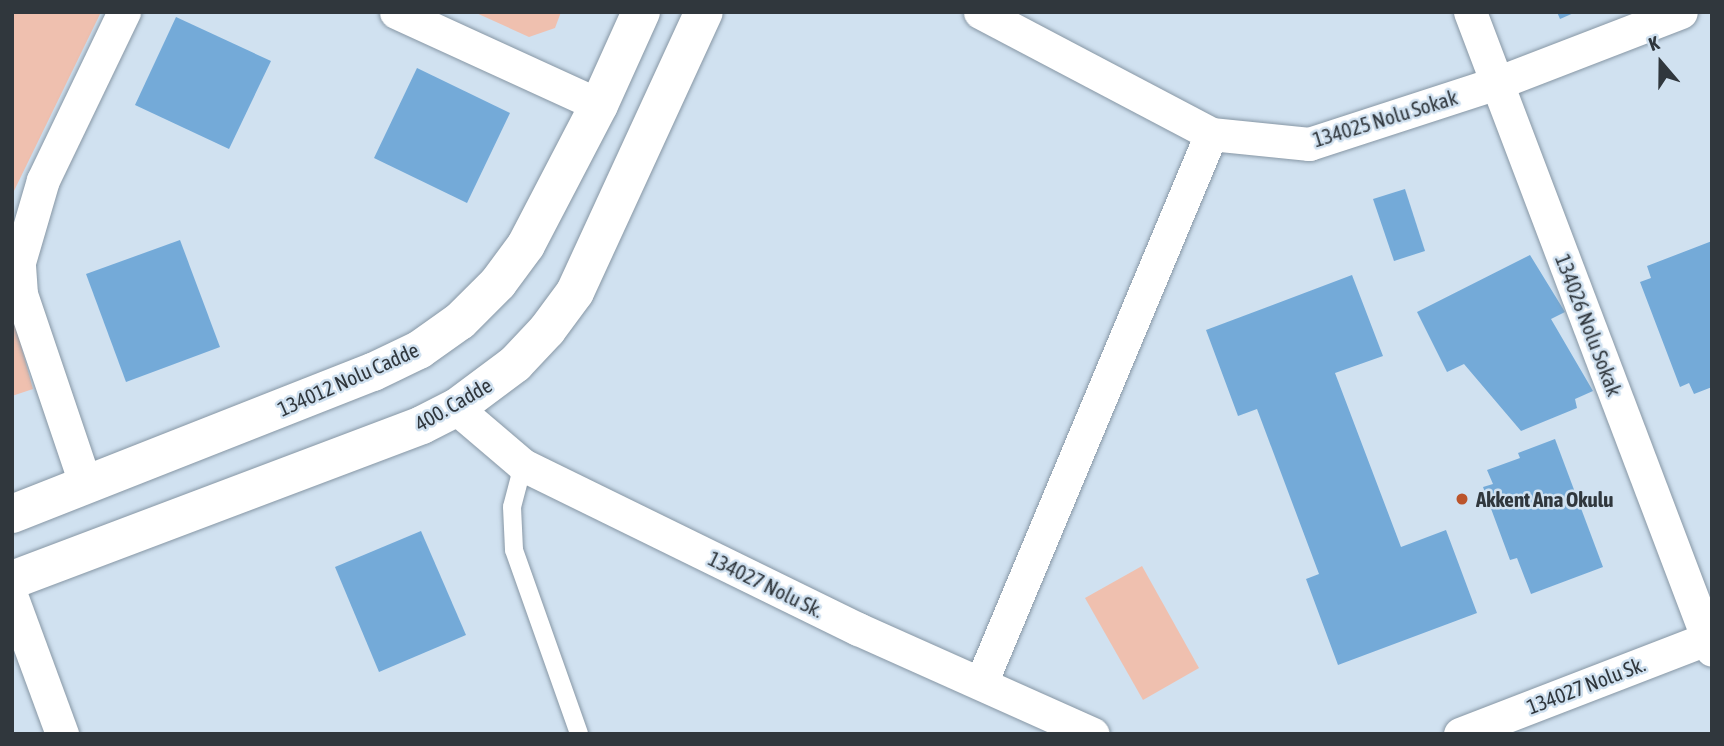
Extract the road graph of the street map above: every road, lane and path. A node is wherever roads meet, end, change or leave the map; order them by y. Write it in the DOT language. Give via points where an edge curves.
graph roads {
  1 [pos="124,12"];
  2 [pos="396,12"];
  3 [pos="641,12"];
  4 [pos="704,12"];
  5 [pos="980,12"];
  6 [pos="1470,12"];
  7 [pos="1681,12"];
  8 [pos="1497,83"];
  9 [pos="599,105"];
  10 [pos="1211,134"];
  11 [pos="15,263"];
  12 [pos="456,408"];
  13 [pos="523,465"];
  14 [pos="86,485"];
  15 [pos="12,514"];
  16 [pos="12,580"];
  17 [pos="12,598"];
  18 [pos="1710,642"];
  19 [pos="981,683"];
  20 [pos="62,734"];
  21 [pos="579,734"];
  22 [pos="1093,734"];
  23 [pos="1460,734"];
  1 -- 11 [label="street" via="43,180"];
  2 -- 9 [label="street"];
  3 -- 9 [label="main road, 134012 Nolu Cadde"];
  4 -- 12 [label="main road, 400. Cadde" via="575,292 516,364"];
  5 -- 10 [label="street, 134025 Nolu Sokak"];
  6 -- 8 [label="street, 134026 Nolu Sokak"];
  7 -- 8 [label="street, 134025 Nolu Sokak"];
  8 -- 10 [label="street, 134025 Nolu Sokak" via="1309,144"];
  8 -- 18 [label="street, 134026 Nolu Sokak"];
  9 -- 14 [label="main road, 134012 Nolu Cadde" via="526,245 498,283 460,321 419,350 373,372"];
  10 -- 19 [label="street"];
  11 -- 14 [label="street" via="21,294"];
  12 -- 13 [label="street, 134027 Nolu Sk."];
  12 -- 16 [label="main road, 400. Cadde" via="422,425"];
  13 -- 19 [label="street, 134027 Nolu Sk." via="858,629"];
  13 -- 21 [label="lane" via="512,507 514,550"];
  14 -- 15 [label="main road, 134012 Nolu Cadde"];
  17 -- 20 [label="street"];
  18 -- 23 [label="street, 134027 Nolu Sk."];
  19 -- 22 [label="street, 134027 Nolu Sk."];
}
